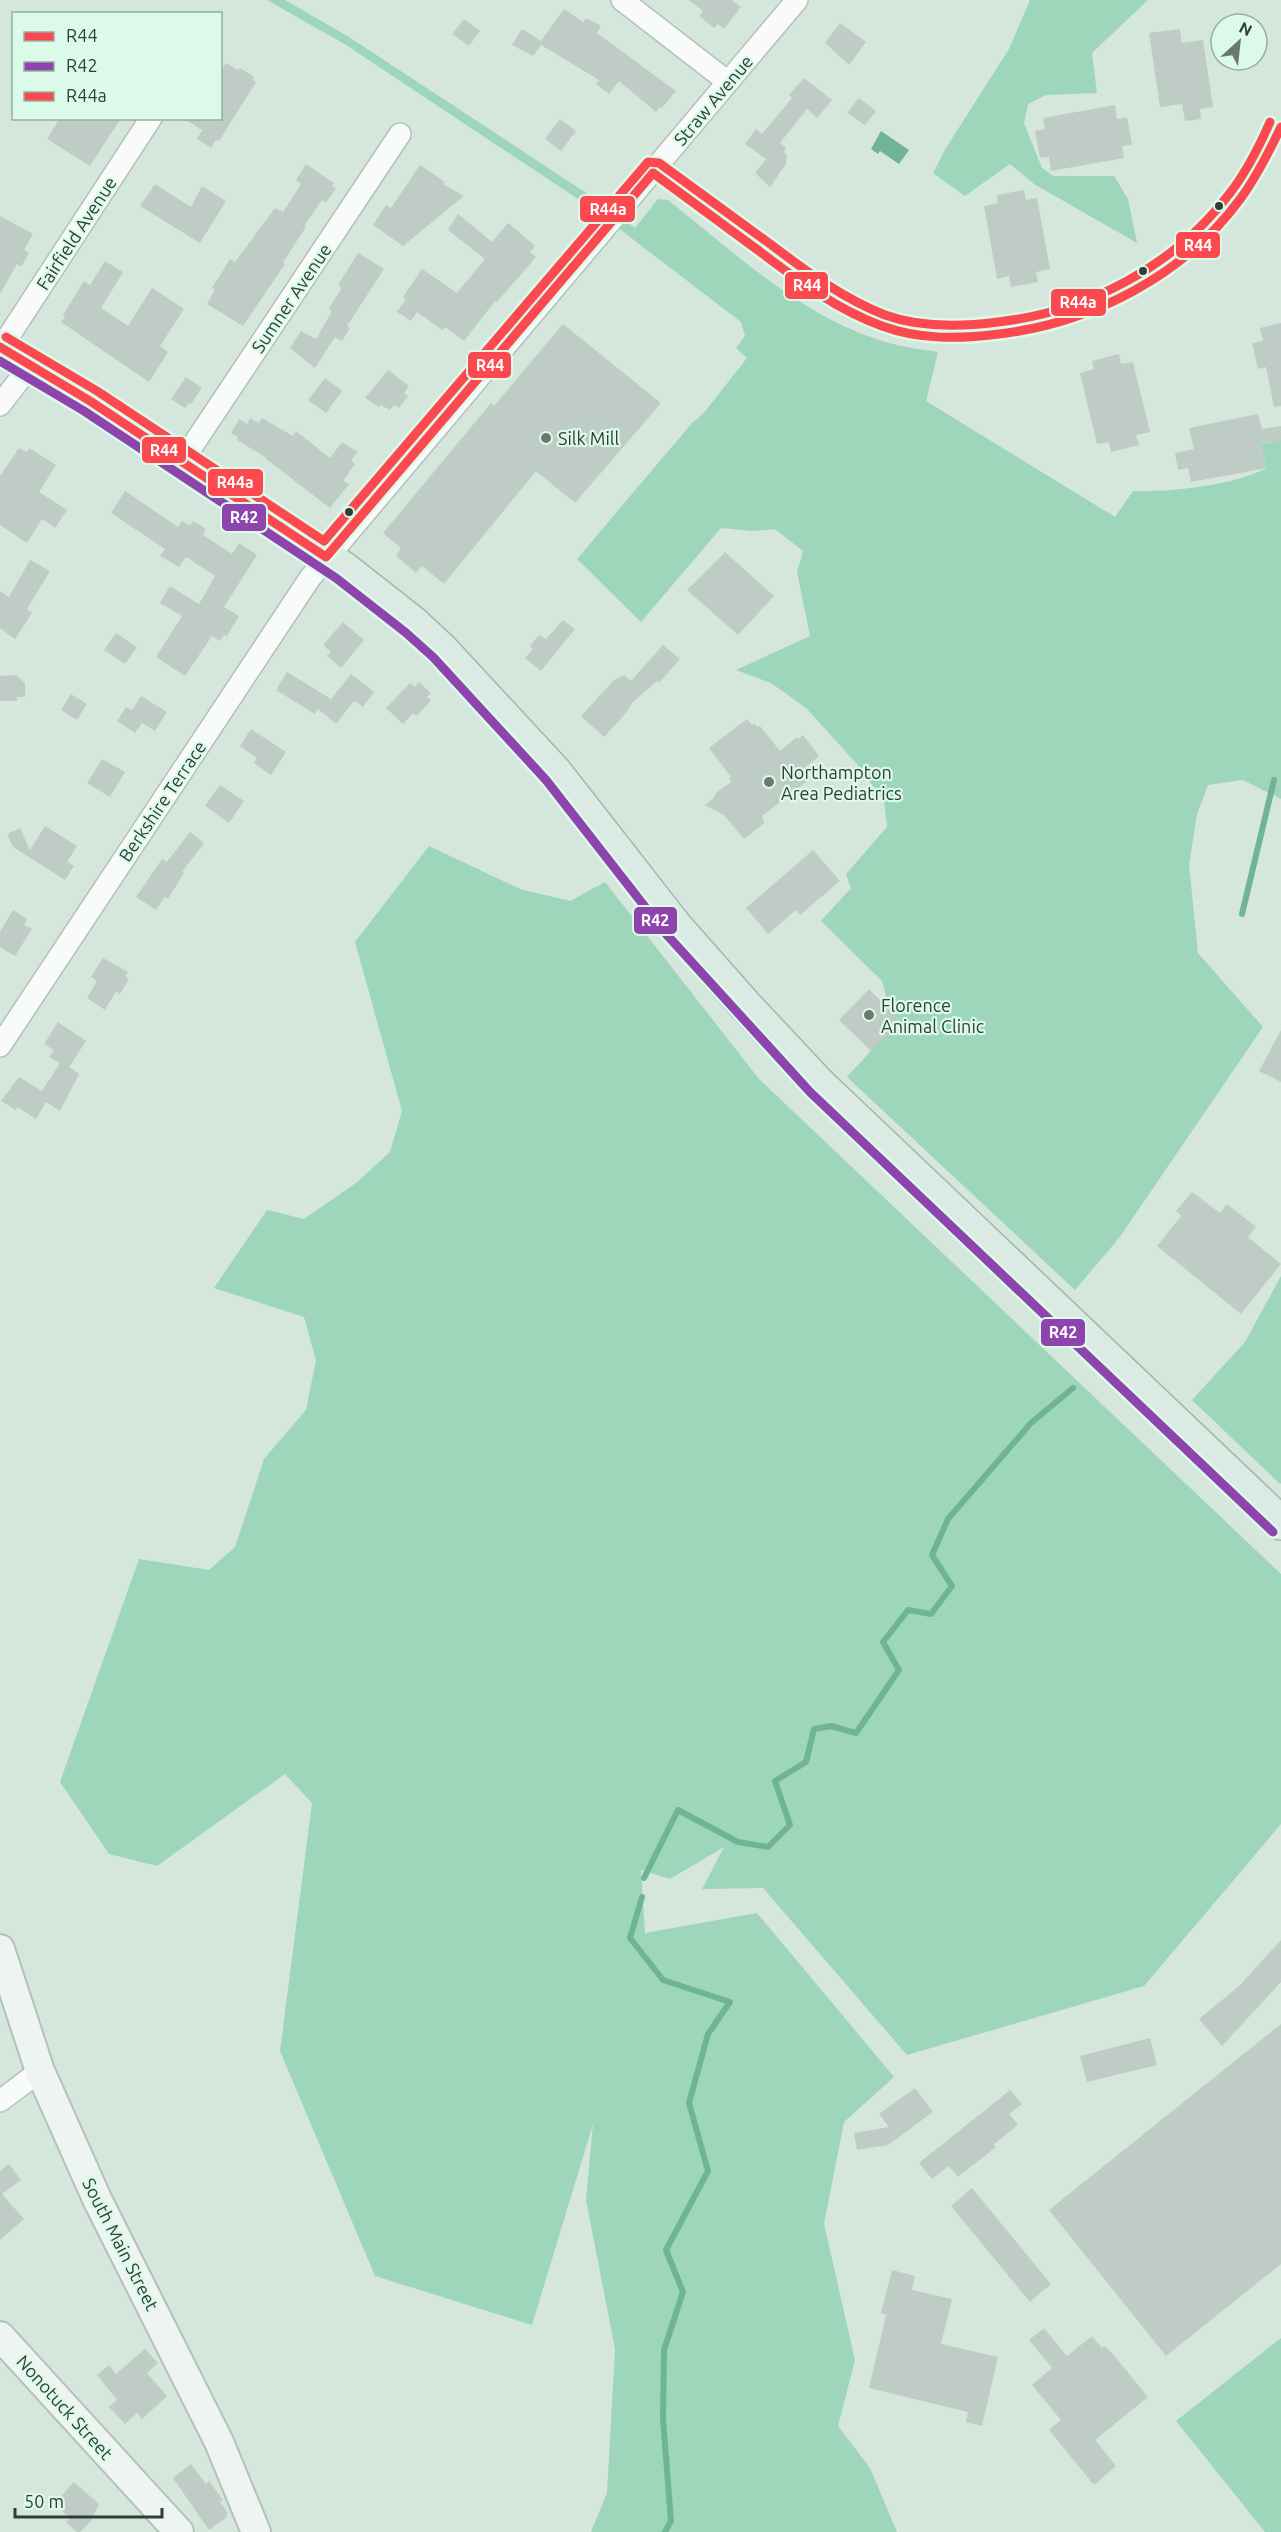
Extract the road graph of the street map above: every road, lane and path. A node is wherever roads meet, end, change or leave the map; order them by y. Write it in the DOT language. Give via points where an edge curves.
graph roads {
  1 [pos="622,0"];
  2 [pos="797,0"];
  3 [pos="728,82"];
  4 [pos="150,120"];
  5 [pos="400,134"];
  6 [pos="0,347"];
  7 [pos="30,366"];
  8 [pos="0,405"];
  9 [pos="181,463"];
  10 [pos="327,557"];
  11 [pos="0,1046"];
  12 [pos="1281,1523"];
  13 [pos="0,1949"];
  14 [pos="40,2071"];
  15 [pos="0,2101"];
  16 [pos="0,2336"];
  17 [pos="179,2532"];
  18 [pos="256,2532"];
  1 -- 3 [label="street"];
  2 -- 3 [label="street, Straw Avenue"];
  3 -- 10 [label="street, Straw Avenue"];
  4 -- 6 [label="street, Fairfield Avenue"];
  5 -- 9 [label="street, Sumner Avenue"];
  6 -- 7 [label="highway"];
  7 -- 8 [label="street"];
  7 -- 9 [label="highway"];
  9 -- 10 [label="highway"];
  10 -- 11 [label="street, Berkshire Terrace" via="287,610"];
  10 -- 12 [label="highway" via="413,623 481,692 580,802 696,950 819,1084"];
  13 -- 14 [label="main road, South Main Street"];
  14 -- 15 [label="street"];
  14 -- 18 [label="main road, South Main Street" via="97,2199 219,2442"];
  16 -- 17 [label="main road, Nonotuck Street"];
}
